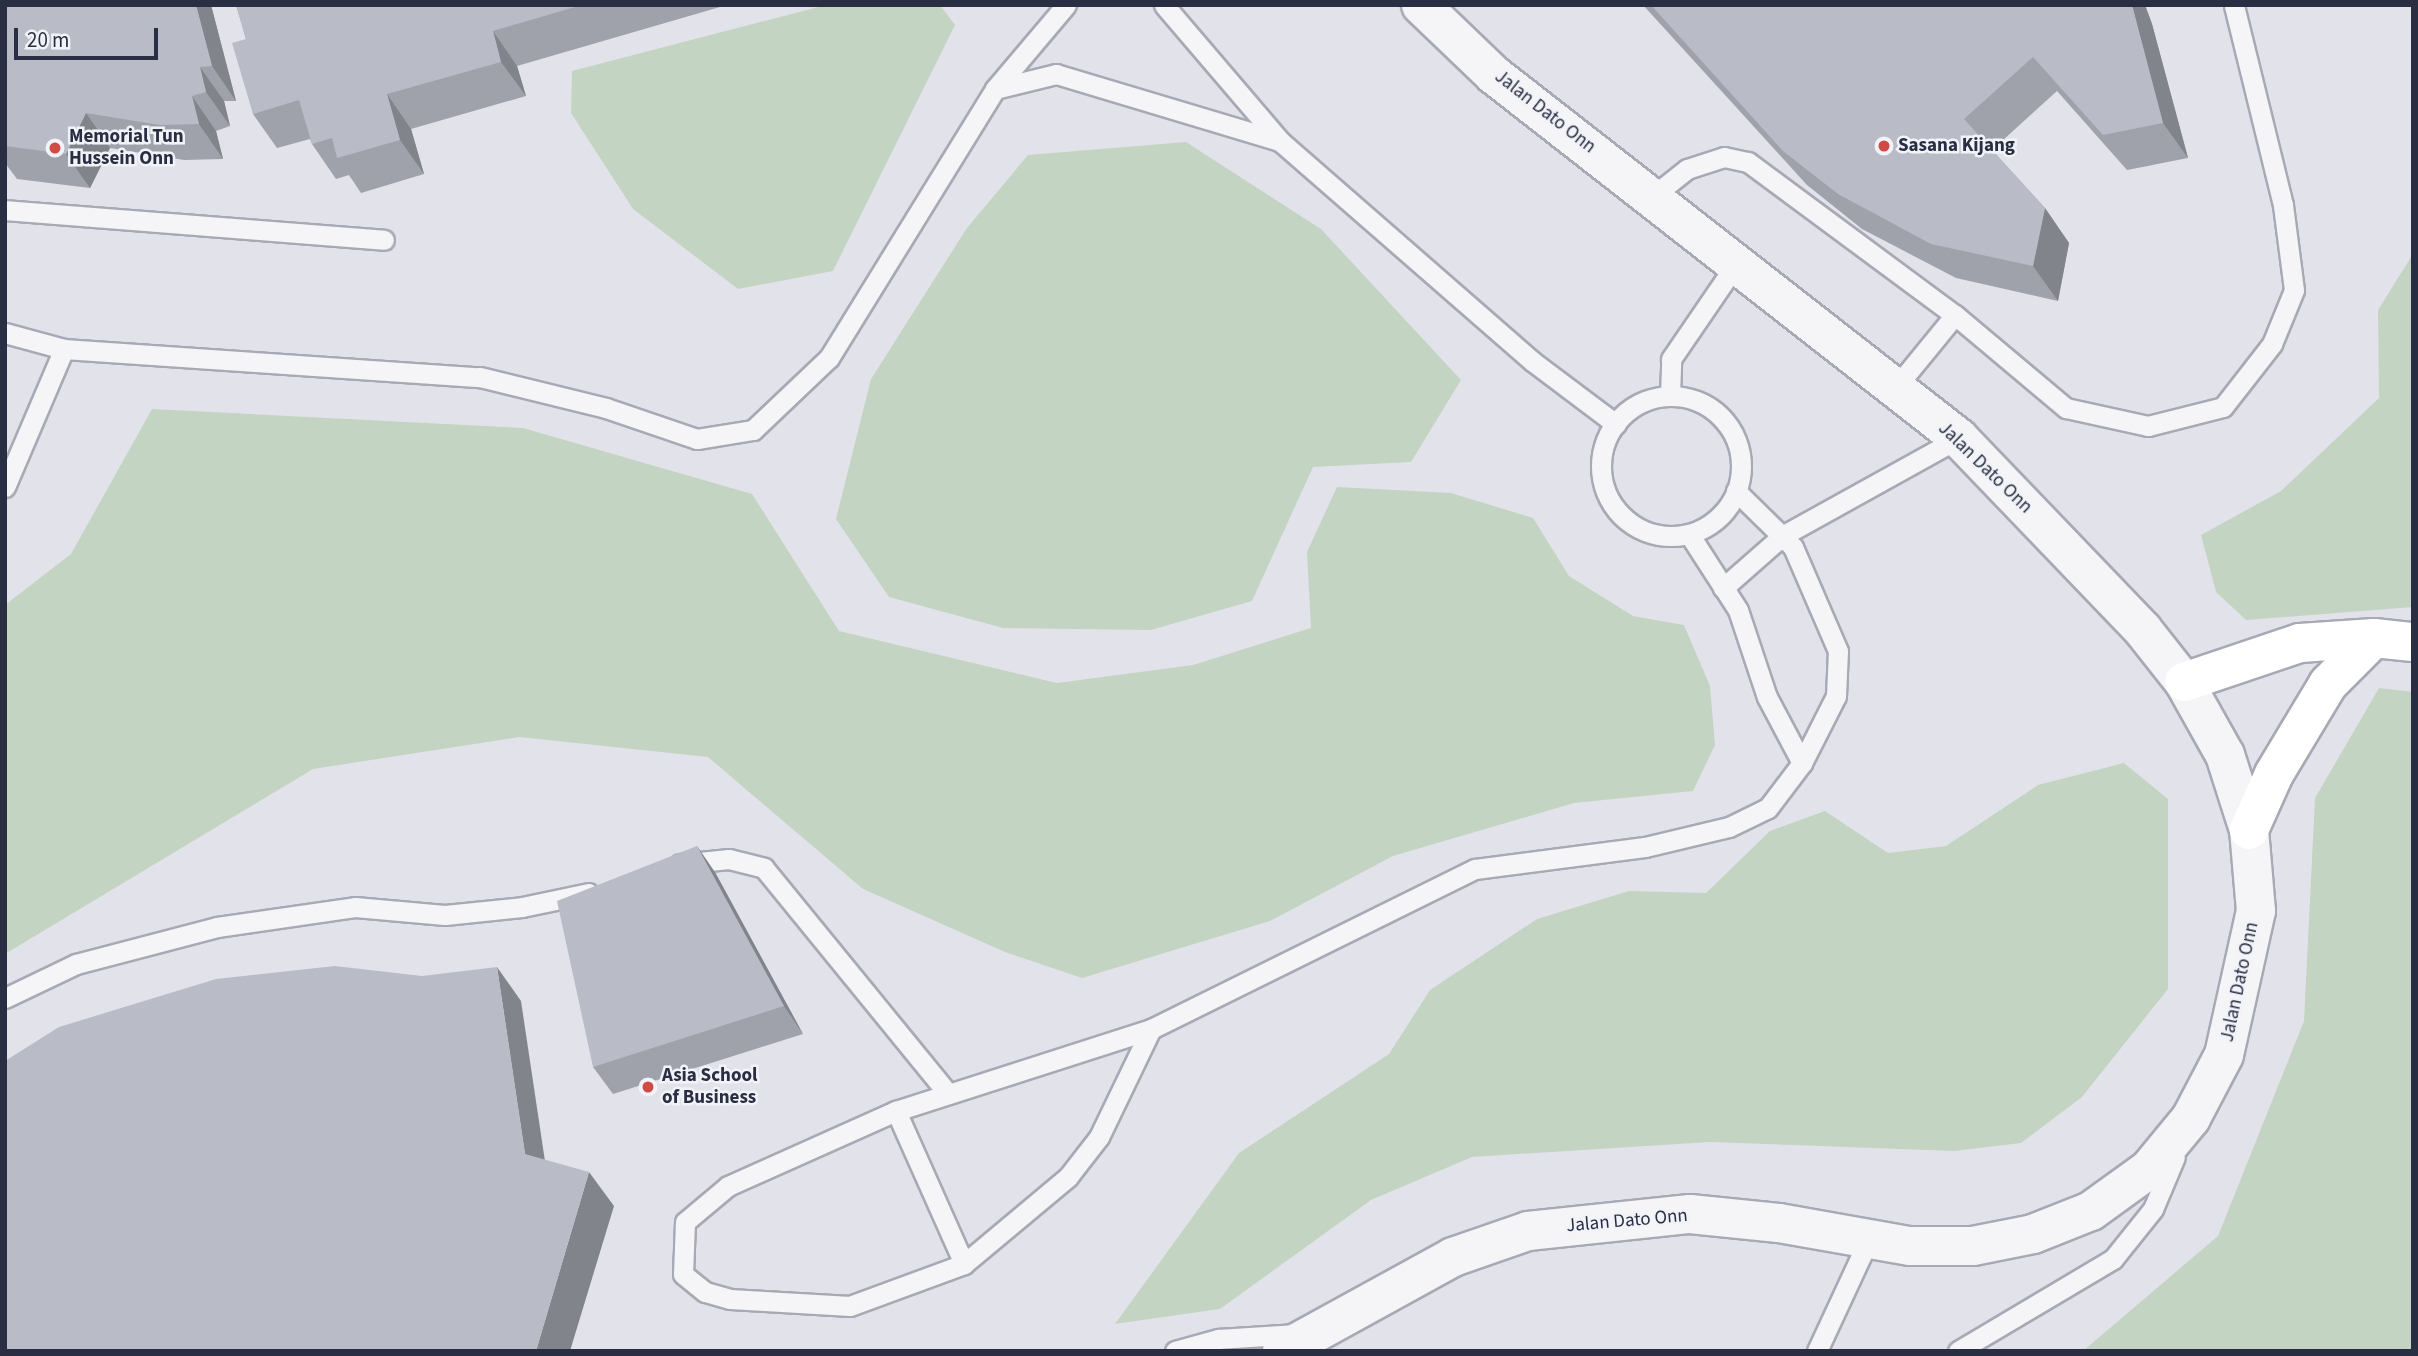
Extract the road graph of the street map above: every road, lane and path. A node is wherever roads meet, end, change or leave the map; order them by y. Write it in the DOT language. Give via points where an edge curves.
graph roads {
  1 [pos="1066,5"];
  2 [pos="1164,5"];
  3 [pos="2234,5"];
  4 [pos="1424,6"];
  5 [pos="995,89"];
  6 [pos="1282,142"];
  7 [pos="1653,195"];
  8 [pos="5,210"];
  9 [pos="384,240"];
  10 [pos="1738,261"];
  11 [pos="1955,315"];
  12 [pos="5,333"];
  13 [pos="64,349"];
  14 [pos="1896,387"];
  15 [pos="1670,396"];
  16 [pos="1616,424"];
  17 [pos="1959,438"];
  18 [pos="5,487"];
  19 [pos="1736,491"];
  20 [pos="1689,534"];
  21 [pos="1782,536"];
  22 [pos="1723,588"];
  23 [pos="2374,638"];
  24 [pos="2413,642"];
  25 [pos="2184,682"];
  26 [pos="1802,762"];
  27 [pos="2249,830"];
  28 [pos="664,870"];
  29 [pos="603,890"];
  30 [pos="5,998"];
  31 [pos="1151,1029"];
  32 [pos="948,1094"];
  33 [pos="896,1111"];
  34 [pos="2191,1118"];
  35 [pos="1869,1239"];
  36 [pos="964,1264"];
  37 [pos="1316,1332"];
  38 [pos="1175,1351"];
  39 [pos="1282,1351"];
  40 [pos="1818,1351"];
  41 [pos="1958,1351"];
  1 -- 5 [label="lane"];
  2 -- 6 [label="lane"];
  3 -- 11 [label="lane" via="2283,205 2294,290 2272,344 2223,407 2148,426 2066,408"];
  4 -- 7 [label="street, Jalan Dato Onn" via="1494,75"];
  5 -- 6 [label="lane" via="1056,74"];
  5 -- 13 [label="lane" via="829,358 753,430 697,439 606,408 480,377"];
  6 -- 16 [label="lane" via="1532,361"];
  7 -- 10 [label="street, Jalan Dato Onn"];
  7 -- 11 [label="lane" via="1687,169 1724,157 1748,162"];
  8 -- 9 [label="lane"];
  10 -- 14 [label="street, Jalan Dato Onn"];
  10 -- 15 [label="lane" via="1671,359"];
  11 -- 14 [label="lane"];
  12 -- 13 [label="lane"];
  13 -- 18 [label="lane"];
  14 -- 17 [label="street, Jalan Dato Onn"];
  15 -- 16 [label="lane" via="1647,400 1626,411"];
  15 -- 19 [label="lane" via="1694,400 1715,411 1730,427 1741,470"];
  16 -- 20 [label="lane" via="1602,451 1601,475 1609,498 1623,517 1642,530 1666,537"];
  17 -- 21 [label="lane"];
  17 -- 25 [label="street, Jalan Dato Onn" via="2143,630"];
  19 -- 20 [label="lane" via="1709,526"];
  19 -- 21 [label="lane"];
  20 -- 22 [label="lane"];
  21 -- 22 [label="lane"];
  21 -- 26 [label="lane" via="1793,547 1838,651 1836,696"];
  22 -- 26 [label="lane" via="1738,610 1767,697"];
  23 -- 24 [label="highway"];
  23 -- 25 [label="highway" via="2300,643"];
  23 -- 27 [label="highway" via="2328,684 2274,774"];
  25 -- 27 [label="street, Jalan Dato Onn" via="2225,755"];
  26 -- 31 [label="lane" via="1768,808 1729,827 1644,847 1475,869"];
  27 -- 34 [label="street, Jalan Dato Onn" via="2256,911 2243,985 2224,1055"];
  28 -- 32 [label="lane" via="687,861 729,859 764,868"];
  29 -- 30 [label="lane" via="522,907 445,915 355,907 217,927 76,964"];
  31 -- 32 [label="lane"];
  31 -- 36 [label="lane" via="1099,1137 1068,1177"];
  32 -- 33 [label="lane"];
  33 -- 36 [label="lane"];
  33 -- 36 [label="lane" via="727,1186 685,1222 683,1274 705,1292 730,1299 850,1306"];
  34 -- 35 [label="street, Jalan Dato Onn" via="2150,1169 2091,1211 2033,1234 1973,1246 1910,1246"];
  34 -- 41 [label="lane" via="2153,1209 2113,1259"];
  35 -- 37 [label="street, Jalan Dato Onn" via="1690,1214 1528,1231 1453,1257"];
  35 -- 40 [label="lane"];
  37 -- 38 [label="lane" via="1219,1339"];
  37 -- 39 [label="street, Jalan Dato Onn"];
}
